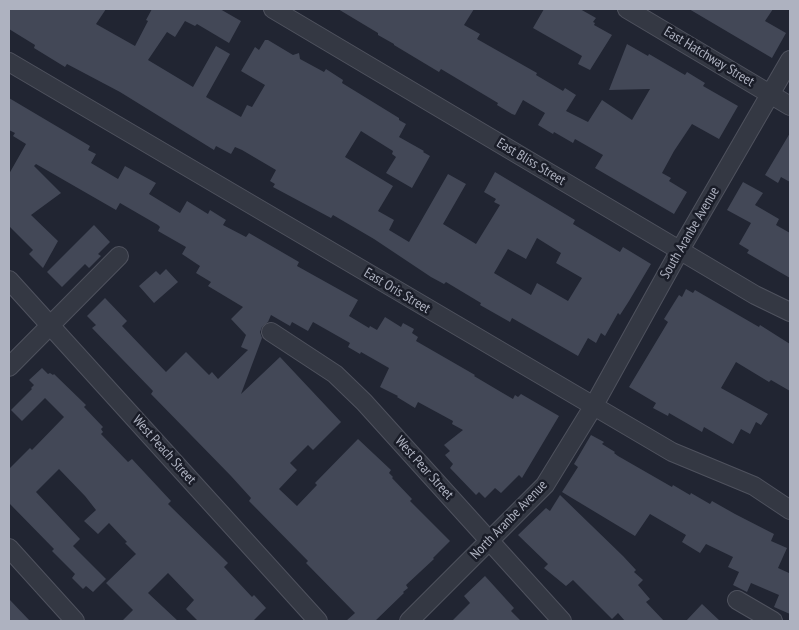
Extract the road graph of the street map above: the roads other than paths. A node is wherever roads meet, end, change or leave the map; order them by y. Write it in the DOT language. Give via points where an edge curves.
graph roads {
  1 [pos="273,9"];
  2 [pos="627,9"];
  3 [pos="790,60"];
  4 [pos="9,62"];
  5 [pos="770,94"];
  6 [pos="790,106"];
  7 [pos="680,250"];
  8 [pos="119,256"];
  9 [pos="9,280"];
  10 [pos="790,312"];
  11 [pos="51,325"];
  12 [pos="271,332"];
  13 [pos="9,368"];
  14 [pos="593,407"];
  15 [pos="790,510"];
  16 [pos="490,540"];
  17 [pos="9,548"];
  18 [pos="737,600"];
  19 [pos="75,621"];
  20 [pos="318,621"];
  21 [pos="409,621"];
  22 [pos="562,621"];
  23 [pos="773,621"];
  1 -- 7 [label="street, East Bliss Street"];
  2 -- 5 [label="street, East Hatchway Street"];
  3 -- 5 [label="street, South Aranbe Avenue"];
  4 -- 14 [label="street, East Oris Street"];
  5 -- 6 [label="street, East Hatchway Street"];
  5 -- 7 [label="street, South Aranbe Avenue"];
  7 -- 10 [label="street, East Bliss Street"];
  7 -- 14 [label="street, South Aranbe Avenue"];
  8 -- 11 [label="street"];
  9 -- 11 [label="street, West Peach Street"];
  11 -- 13 [label="street"];
  11 -- 20 [label="street, West Peach Street"];
  12 -- 16 [label="street, West Pear Street" via="335,374"];
  14 -- 15 [label="street, East Oris Street" via="672,452 754,486"];
  14 -- 16 [label="street, North Aranbe Avenue" via="545,485"];
  16 -- 21 [label="street, North Aranbe Avenue"];
  16 -- 22 [label="street, West Pear Street"];
  17 -- 19 [label="street"];
  18 -- 23 [label="street"];
}
